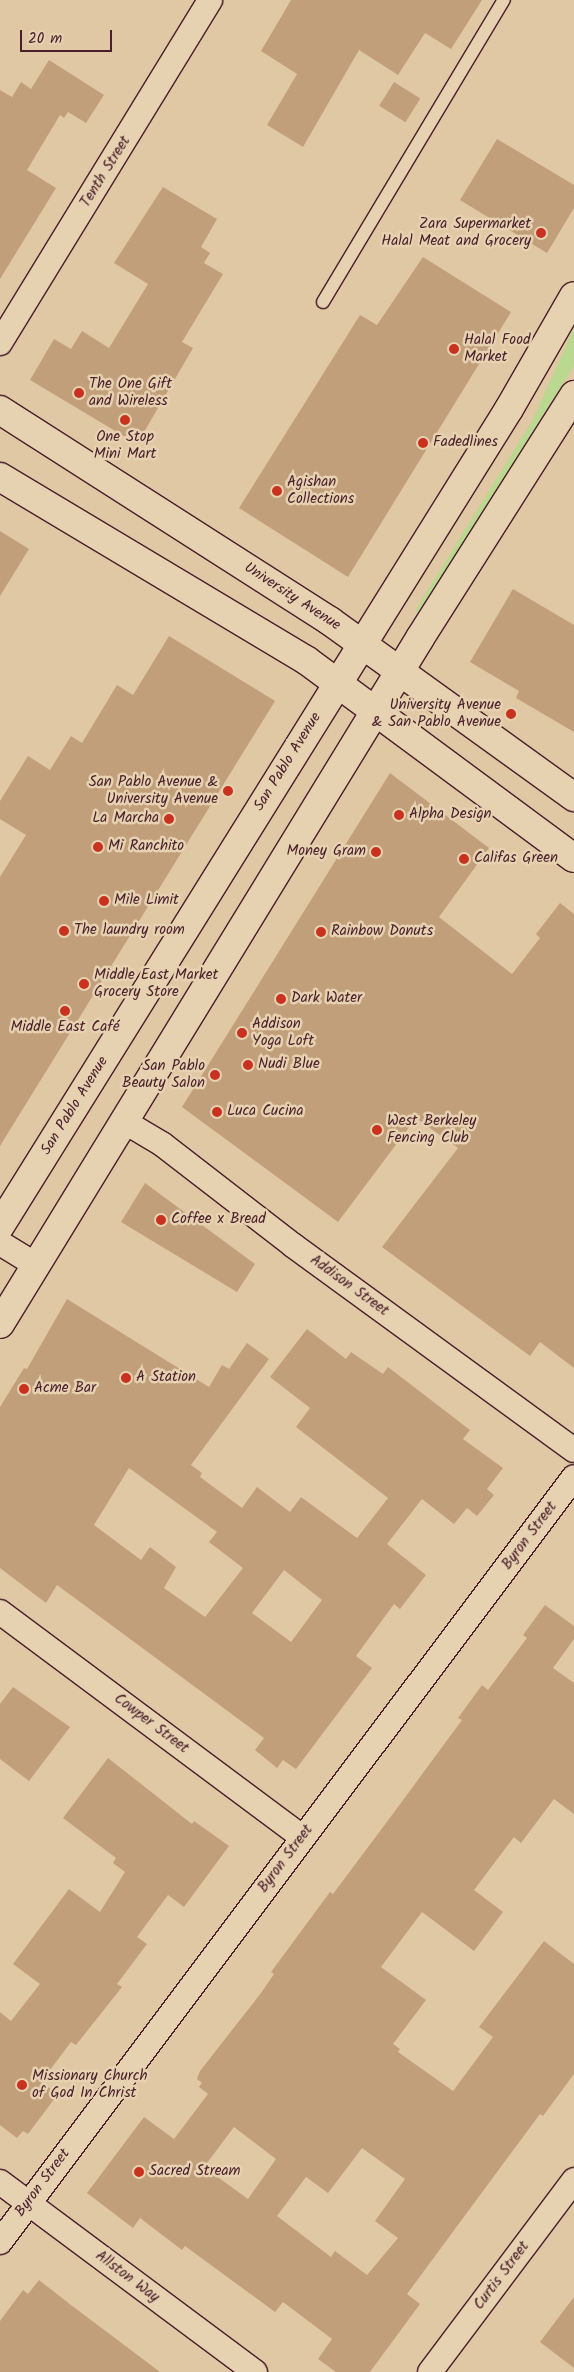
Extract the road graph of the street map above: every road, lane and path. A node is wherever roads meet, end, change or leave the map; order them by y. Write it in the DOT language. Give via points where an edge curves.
graph roads {
  1 [pos="210,0"];
  2 [pos="504,0"];
  3 [pos="574,296"];
  4 [pos="323,302"];
  5 [pos="0,343"];
  6 [pos="574,395"];
  7 [pos="0,410"];
  8 [pos="0,477"];
  9 [pos="363,644"];
  10 [pos="401,671"];
  11 [pos="338,682"];
  12 [pos="378,711"];
  13 [pos="574,797"];
  14 [pos="574,858"];
  15 [pos="125,1122"];
  16 [pos="0,1226"];
  17 [pos="0,1243"];
  18 [pos="36,1265"];
  19 [pos="0,1324"];
  20 [pos="574,1450"];
  21 [pos="574,1478"];
  22 [pos="0,1612"];
  23 [pos="302,1837"];
  24 [pos="574,2180"];
  25 [pos="0,2182"];
  26 [pos="28,2203"];
  27 [pos="0,2242"];
  28 [pos="255,2372"];
  29 [pos="430,2372"];
  1 -- 5 [label="street, Tenth Street"];
  2 -- 4 [label="lane"];
  3 -- 9 [label="main road, San Pablo Avenue" via="510,409"];
  6 -- 10 [label="main road"];
  7 -- 9 [label="main road, University Avenue"];
  8 -- 11 [label="main road"];
  9 -- 10 [label="main road, University Avenue"];
  9 -- 11 [label="main road, San Pablo Avenue"];
  10 -- 12 [label="main road"];
  10 -- 13 [label="main road, University Avenue"];
  11 -- 12 [label="main road"];
  11 -- 16 [label="main road, San Pablo Avenue"];
  12 -- 14 [label="main road"];
  12 -- 15 [label="main road"];
  15 -- 18 [label="main road"];
  15 -- 20 [label="street, Addison Street" via="162,1144 294,1246"];
  17 -- 18 [label="street"];
  18 -- 19 [label="main road"];
  21 -- 23 [label="street, Byron Street"];
  22 -- 23 [label="street, Cowper Street"];
  23 -- 26 [label="street, Byron Street"];
  24 -- 29 [label="street, Curtis Street"];
  25 -- 26 [label="street, Allston Way"];
  26 -- 27 [label="street, Byron Street"];
  26 -- 28 [label="street, Allston Way"];
}
